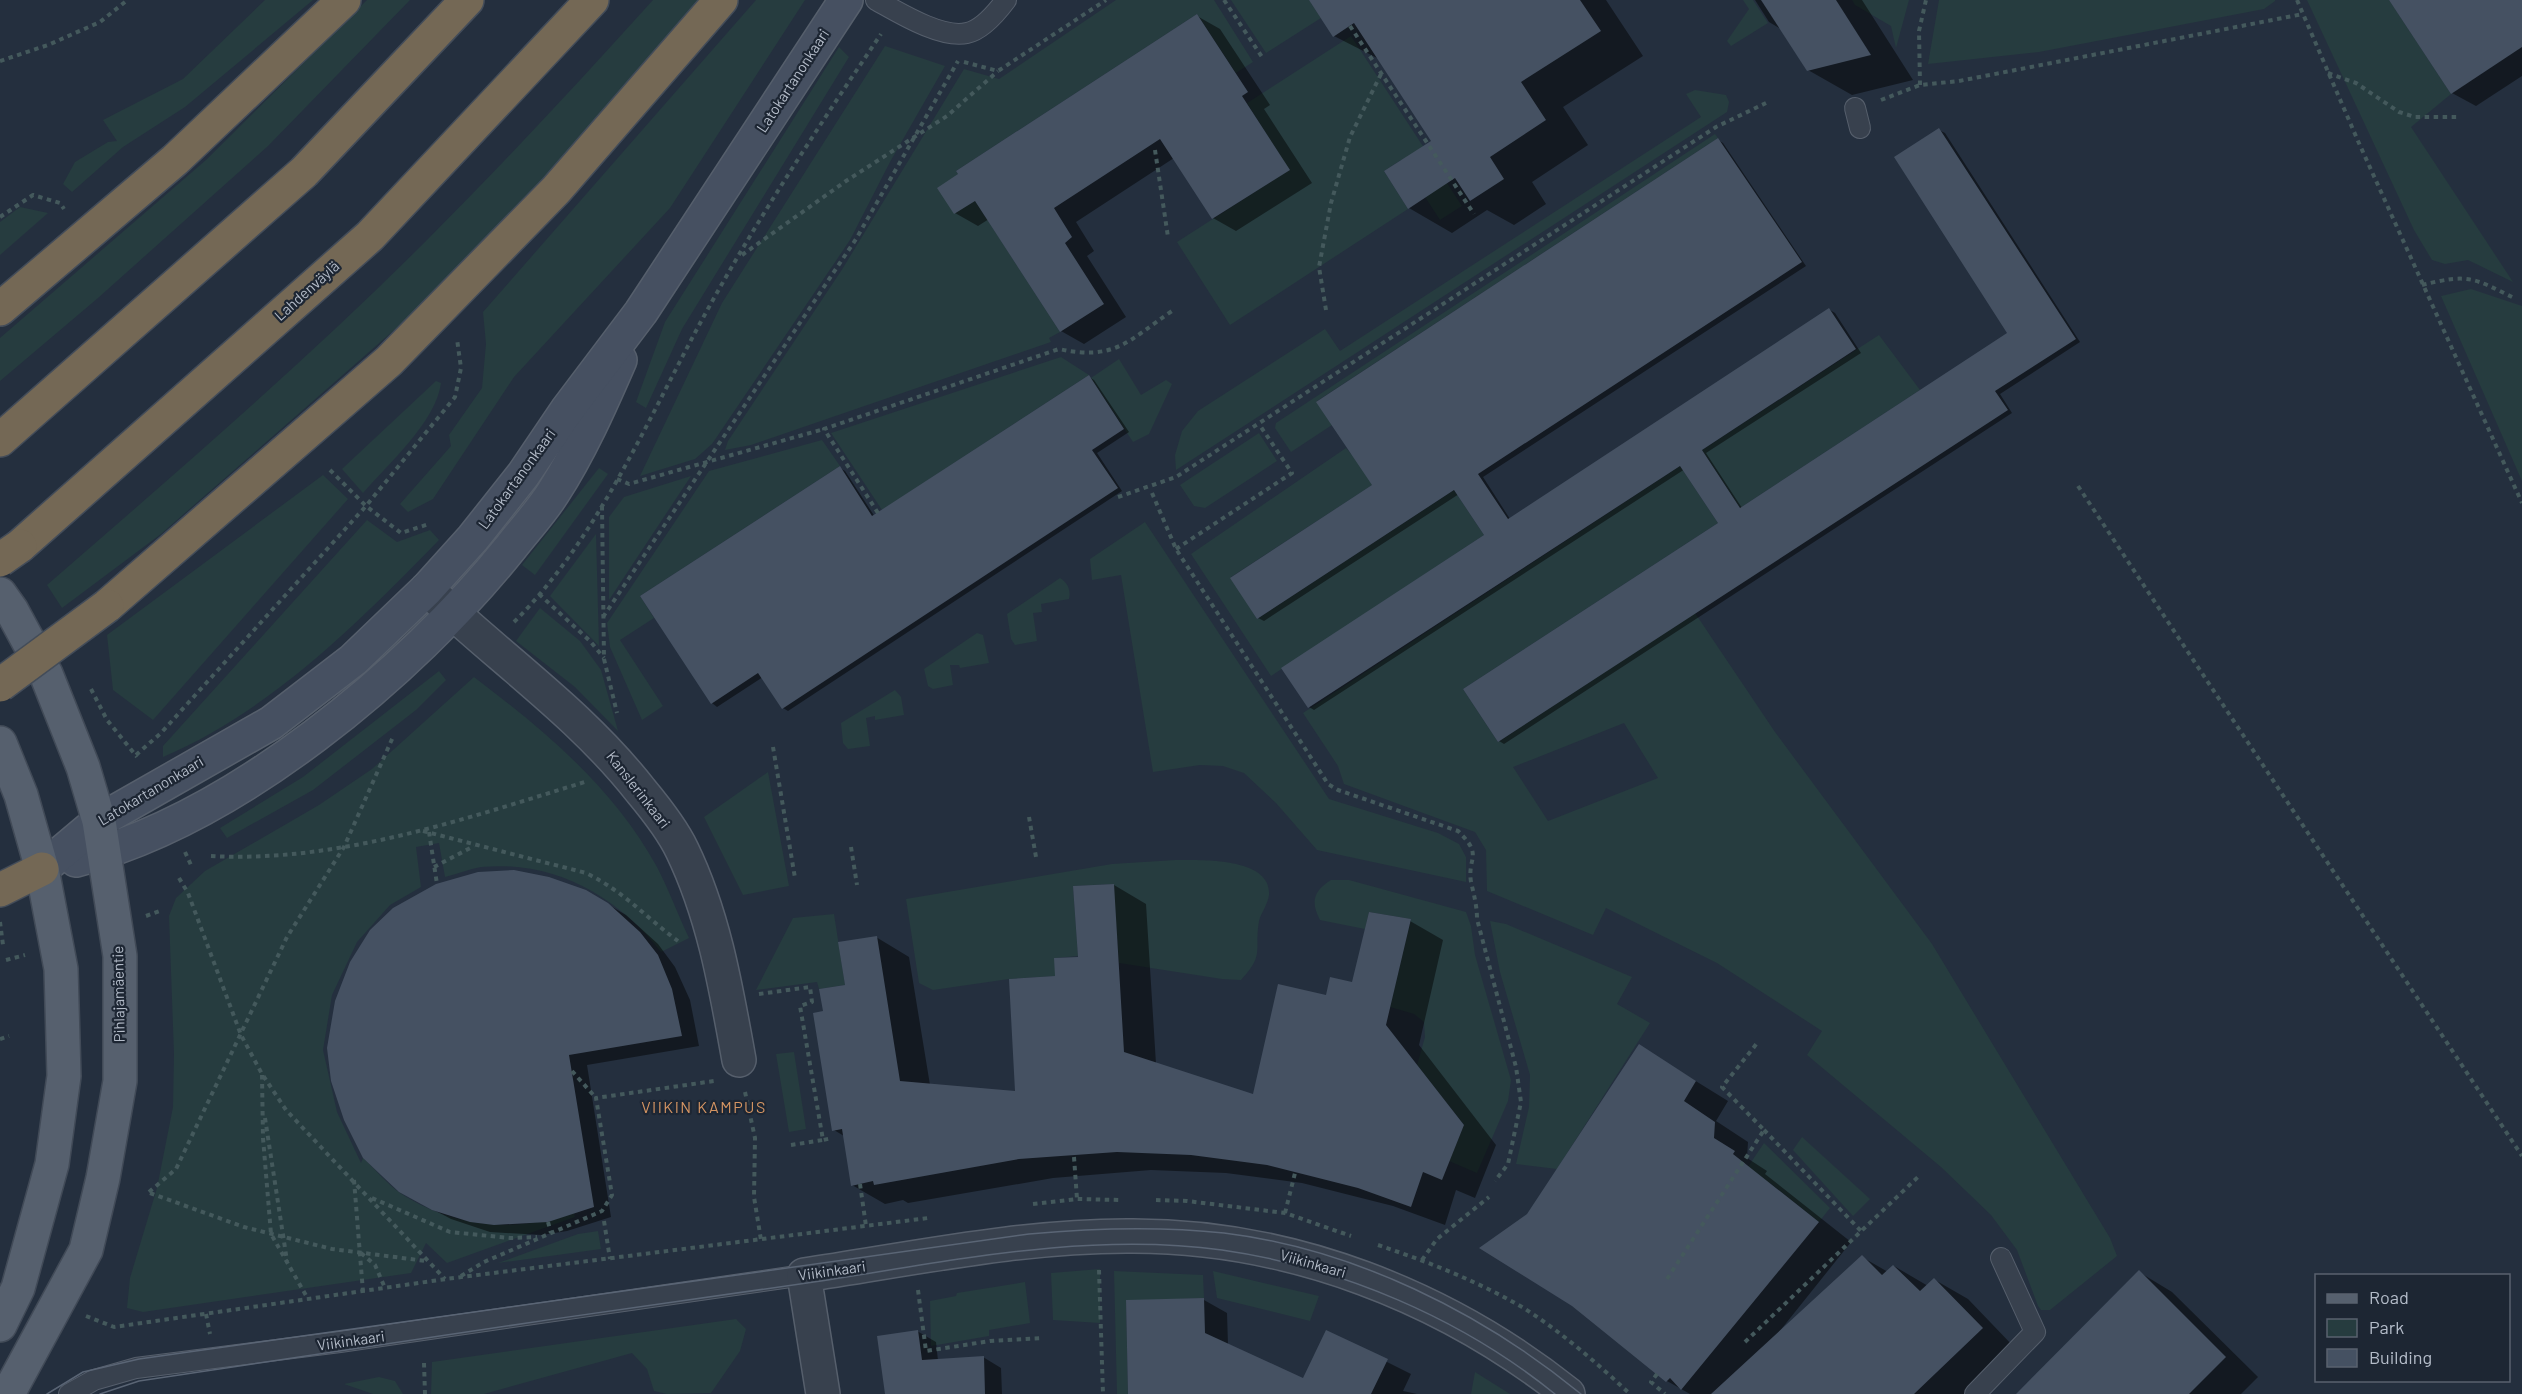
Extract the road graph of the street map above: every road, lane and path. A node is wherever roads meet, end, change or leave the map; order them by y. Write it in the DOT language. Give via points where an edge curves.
graph roads {
  1 [pos="344,0"];
  2 [pos="467,0"];
  3 [pos="592,0"];
  4 [pos="721,0"];
  5 [pos="846,0"];
  6 [pos="876,0"];
  7 [pos="1006,0"];
  8 [pos="1224,0"];
  9 [pos="1926,0"];
  10 [pos="2297,0"];
  11 [pos="125,2"];
  12 [pos="2303,14"];
  13 [pos="1350,26"];
  14 [pos="881,33"];
  15 [pos="1262,57"];
  16 [pos="0,61"];
  17 [pos="958,61"];
  18 [pos="999,71"];
  19 [pos="2327,72"];
  20 [pos="1381,74"];
  21 [pos="1920,86"];
  22 [pos="1766,103"];
  23 [pos="1864,105"];
  24 [pos="2458,117"];
  25 [pos="1860,128"];
  26 [pos="914,136"];
  27 [pos="1155,150"];
  28 [pos="1473,214"];
  29 [pos="58,215"];
  30 [pos="0,217"];
  31 [pos="1168,237"];
  32 [pos="739,257"];
  33 [pos="2422,285"];
  34 [pos="2516,299"];
  35 [pos="0,309"];
  36 [pos="1326,310"];
  37 [pos="1172,311"];
  38 [pos="641,312"];
  39 [pos="456,334"];
  40 [pos="1259,424"];
  41 [pos="824,429"];
  42 [pos="0,441"];
  43 [pos="705,464"];
  44 [pos="330,470"];
  45 [pos="617,479"];
  46 [pos="2078,486"];
  47 [pos="1152,493"];
  48 [pos="1118,497"];
  49 [pos="2522,503"];
  50 [pos="602,505"];
  51 [pos="366,506"];
  52 [pos="878,513"];
  53 [pos="429,524"];
  54 [pos="1176,549"];
  55 [pos="10,553"];
  56 [pos="427,589"];
  57 [pos="0,594"];
  58 [pos="539,594"];
  59 [pos="453,614"];
  60 [pos="521,615"];
  61 [pos="603,617"];
  62 [pos="604,659"];
  63 [pos="0,685"];
  64 [pos="618,716"];
  65 [pos="393,736"];
  66 [pos="0,743"];
  67 [pos="773,747"];
  68 [pos="136,755"];
  69 [pos="595,779"];
  70 [pos="1029,818"];
  71 [pos="99,821"];
  72 [pos="422,830"];
  73 [pos="429,832"];
  74 [pos="474,845"];
  75 [pos="344,847"];
  76 [pos="851,847"];
  77 [pos="105,852"];
  78 [pos="211,856"];
  79 [pos="1036,857"];
  80 [pos="434,867"];
  81 [pos="42,869"];
  82 [pos="795,878"];
  83 [pos="179,879"];
  84 [pos="437,884"];
  85 [pos="857,885"];
  86 [pos="0,890"];
  87 [pos="0,921"];
  88 [pos="683,944"];
  89 [pos="3,945"];
  90 [pos="728,999"];
  91 [pos="241,1035"];
  92 [pos="9,1036"];
  93 [pos="0,1039"];
  94 [pos="1758,1042"];
  95 [pos="740,1068"];
  96 [pos="572,1071"];
  97 [pos="262,1074"];
  98 [pos="596,1098"];
  99 [pos="262,1103"];
  100 [pos="1764,1130"];
  101 [pos="832,1138"];
  102 [pos="823,1140"];
  103 [pos="791,1145"];
  104 [pos="2522,1156"];
  105 [pos="1074,1157"];
  106 [pos="1295,1173"];
  107 [pos="1920,1175"];
  108 [pos="354,1179"];
  109 [pos="1495,1181"];
  110 [pos="860,1184"];
  111 [pos="1489,1197"];
  112 [pos="370,1198"];
  113 [pos="1077,1199"];
  114 [pos="1286,1213"];
  115 [pos="604,1221"];
  116 [pos="548,1222"];
  117 [pos="866,1226"];
  118 [pos="850,1228"];
  119 [pos="1861,1231"];
  120 [pos="551,1233"];
  121 [pos="271,1234"];
  122 [pos="284,1237"];
  123 [pos="541,1237"];
  124 [pos="761,1240"];
  125 [pos="361,1253"];
  126 [pos="2001,1258"];
  127 [pos="610,1259"];
  128 [pos="1099,1260"];
  129 [pos="1422,1260"];
  130 [pos="427,1261"];
  131 [pos="288,1265"];
  132 [pos="804,1275"];
  133 [pos="458,1278"];
  134 [pos="1667,1279"];
  135 [pos="446,1280"];
  136 [pos="917,1284"];
  137 [pos="385,1288"];
  138 [pos="363,1292"];
  139 [pos="308,1299"];
  140 [pos="206,1314"];
  141 [pos="88,1317"];
  142 [pos="0,1325"];
  143 [pos="210,1335"];
  144 [pos="1043,1338"];
  145 [pos="1745,1342"];
  146 [pos="424,1363"];
  147 [pos="1657,1374"];
  148 [pos="8,1394"];
  149 [pos="69,1394"];
  150 [pos="425,1394"];
  151 [pos="823,1394"];
  152 [pos="1103,1394"];
  153 [pos="1568,1394"];
  154 [pos="1665,1394"];
  155 [pos="1975,1394"];
  1 -- 35 [label="highway" via="175,160"];
  2 -- 42 [label="highway" via="304,172"];
  3 -- 55 [label="highway, Lahdenväylä" via="369,236"];
  4 -- 63 [label="highway, bridge" via="556,190 389,361 106,606"];
  5 -- 38 [label="street, Latokartanonkaari"];
  6 -- 7 [label="lane" via="937,30 968,33 995,15"];
  8 -- 15 [label="path"];
  9 -- 21 [label="path" via="1919,31"];
  10 -- 12 [label="path"];
  11 -- 16 [label="path" via="100,22"];
  12 -- 19 [label="path"];
  12 -- 21 [label="path"];
  13 -- 20 [label="path"];
  14 -- 32 [label="path" via="804,148"];
  17 -- 26 [label="path"];
  18 -- 26 [label="path" via="946,116"];
  19 -- 24 [label="path" via="2356,83 2398,112 2415,117"];
  19 -- 33 [label="path"];
  20 -- 28 [label="path"];
  20 -- 36 [label="path" via="1350,137 1331,203 1319,267"];
  21 -- 23 [label="path"];
  22 -- 40 [label="path" via="1716,127"];
  23 -- 25 [label="lane"];
  26 -- 32 [label="path"];
  26 -- 43 [label="path" via="856,239"];
  27 -- 31 [label="path"];
  29 -- 30 [label="path" via="66,208 33,195"];
  32 -- 45 [label="path"];
  33 -- 34 [label="path" via="2449,278 2472,278"];
  33 -- 49 [label="path"];
  37 -- 41 [label="path" via="1113,351 1086,355 1059,350"];
  38 -- 56 [label="street, Latokartanonkaari" via="523,475"];
  38 -- 59 [label="street, Latokartanonkaari" via="593,422 552,495"];
  39 -- 51 [label="path" via="461,368 455,398"];
  40 -- 48 [label="path" via="1176,477"];
  40 -- 54 [label="path" via="1292,473"];
  41 -- 43 [label="path"];
  41 -- 52 [label="path"];
  43 -- 45 [label="path" via="629,484"];
  43 -- 61 [label="path"];
  44 -- 51 [label="path"];
  45 -- 50 [label="path"];
  46 -- 104 [label="path"];
  47 -- 54 [label="path"];
  50 -- 58 [label="path"];
  50 -- 61 [label="path"];
  51 -- 53 [label="path" via="401,533"];
  51 -- 68 [label="path" via="161,733"];
  54 -- 109 [label="path" via="1328,783 1338,790 1458,831 1470,842 1475,856 1471,880 1477,919 1516,1067 1521,1102 1508,1164"];
  56 -- 59 [label="street, Kanslerinkaari"];
  56 -- 71 [label="street, Latokartanonkaari" via="353,660 271,723"];
  57 -- 71 [label="main road, Pihlajamäentie" via="46,674 83,767"];
  58 -- 60 [label="path"];
  58 -- 62 [label="path"];
  59 -- 77 [label="street, Latokartanonkaari" via="364,697 283,758 172,825"];
  59 -- 90 [label="street, Kanslerinkaari" via="596,738 662,817 682,849 706,911"];
  61 -- 62 [label="path"];
  62 -- 64 [label="path"];
  65 -- 75 [label="path"];
  66 -- 81 [label="main road" via="21,795"];
  67 -- 82 [label="path"];
  69 -- 72 [label="path"];
  70 -- 79 [label="path"];
  71 -- 77 [label="main road, Pihlajamäentie"];
  71 -- 81 [label="street, Latokartanonkaari"];
  72 -- 73 [label="path"];
  72 -- 75 [label="path"];
  73 -- 74 [label="path"];
  73 -- 80 [label="path"];
  74 -- 80 [label="path"];
  74 -- 88 [label="path" via="586,873 632,900"];
  75 -- 78 [label="path" via="248,858"];
  75 -- 91 [label="path" via="287,937"];
  76 -- 85 [label="path"];
  77 -- 81 [label="street, Latokartanonkaari"];
  77 -- 148 [label="main road, Pihlajamäentie" via="120,956 120,1081 103,1178 86,1250"];
  80 -- 84 [label="path"];
  81 -- 86 [label="highway"];
  81 -- 142 [label="main road" via="61,969 64,1076 52,1164 18,1288"];
  83 -- 91 [label="path" via="188,893"];
  87 -- 89 [label="path"];
  90 -- 95 [label="street, Kanslerinkaari"];
  90 -- 102 [label="path" via="810,987 812,1002 800,1005"];
  91 -- 97 [label="path"];
  91 -- 121 [label="path" via="176,1169 149,1192"];
  92 -- 93 [label="path"];
  94 -- 100 [label="path" via="1722,1087"];
  95 -- 98 [label="path"];
  95 -- 124 [label="path" via="755,1138 754,1197"];
  96 -- 98 [label="path"];
  97 -- 99 [label="path"];
  97 -- 108 [label="path" via="286,1110"];
  98 -- 120 [label="path" via="612,1195 602,1211"];
  99 -- 121 [label="path"];
  99 -- 122 [label="path"];
  100 -- 119 [label="path"];
  100 -- 134 [label="path"];
  101 -- 102 [label="path"];
  102 -- 103 [label="path"];
  105 -- 113 [label="path"];
  106 -- 114 [label="path"];
  107 -- 119 [label="path"];
  108 -- 112 [label="path"];
  108 -- 125 [label="path"];
  110 -- 117 [label="path"];
  111 -- 129 [label="path" via="1437,1239"];
  112 -- 123 [label="path" via="450,1232"];
  112 -- 130 [label="path"];
  115 -- 127 [label="path"];
  116 -- 120 [label="path"];
  118 -- 124 [label="path"];
  119 -- 145 [label="path"];
  120 -- 123 [label="path"];
  121 -- 122 [label="path"];
  121 -- 131 [label="path"];
  122 -- 125 [label="path"];
  122 -- 131 [label="path"];
  123 -- 133 [label="path"];
  124 -- 127 [label="path"];
  125 -- 130 [label="path"];
  125 -- 137 [label="path" via="375,1265"];
  125 -- 138 [label="path"];
  126 -- 155 [label="lane" via="2035,1332"];
  127 -- 133 [label="path"];
  128 -- 152 [label="path"];
  130 -- 135 [label="path"];
  131 -- 139 [label="path"];
  132 -- 149 [label="lane, Viikinkaari" via="136,1368 93,1380"];
  132 -- 151 [label="street"];
  132 -- 153 [label="street, Viikinkaari" via="1084,1238 1133,1236 1236,1245 1337,1270 1429,1305 1476,1330"];
  133 -- 135 [label="path"];
  135 -- 137 [label="path"];
  136 -- 144 [label="path" via="926,1351"];
  137 -- 138 [label="path"];
  138 -- 139 [label="path"];
  139 -- 140 [label="path"];
  140 -- 141 [label="path" via="114,1327"];
  140 -- 143 [label="path"];
  146 -- 150 [label="path"];
  147 -- 154 [label="path" via="1651,1382"];
}
